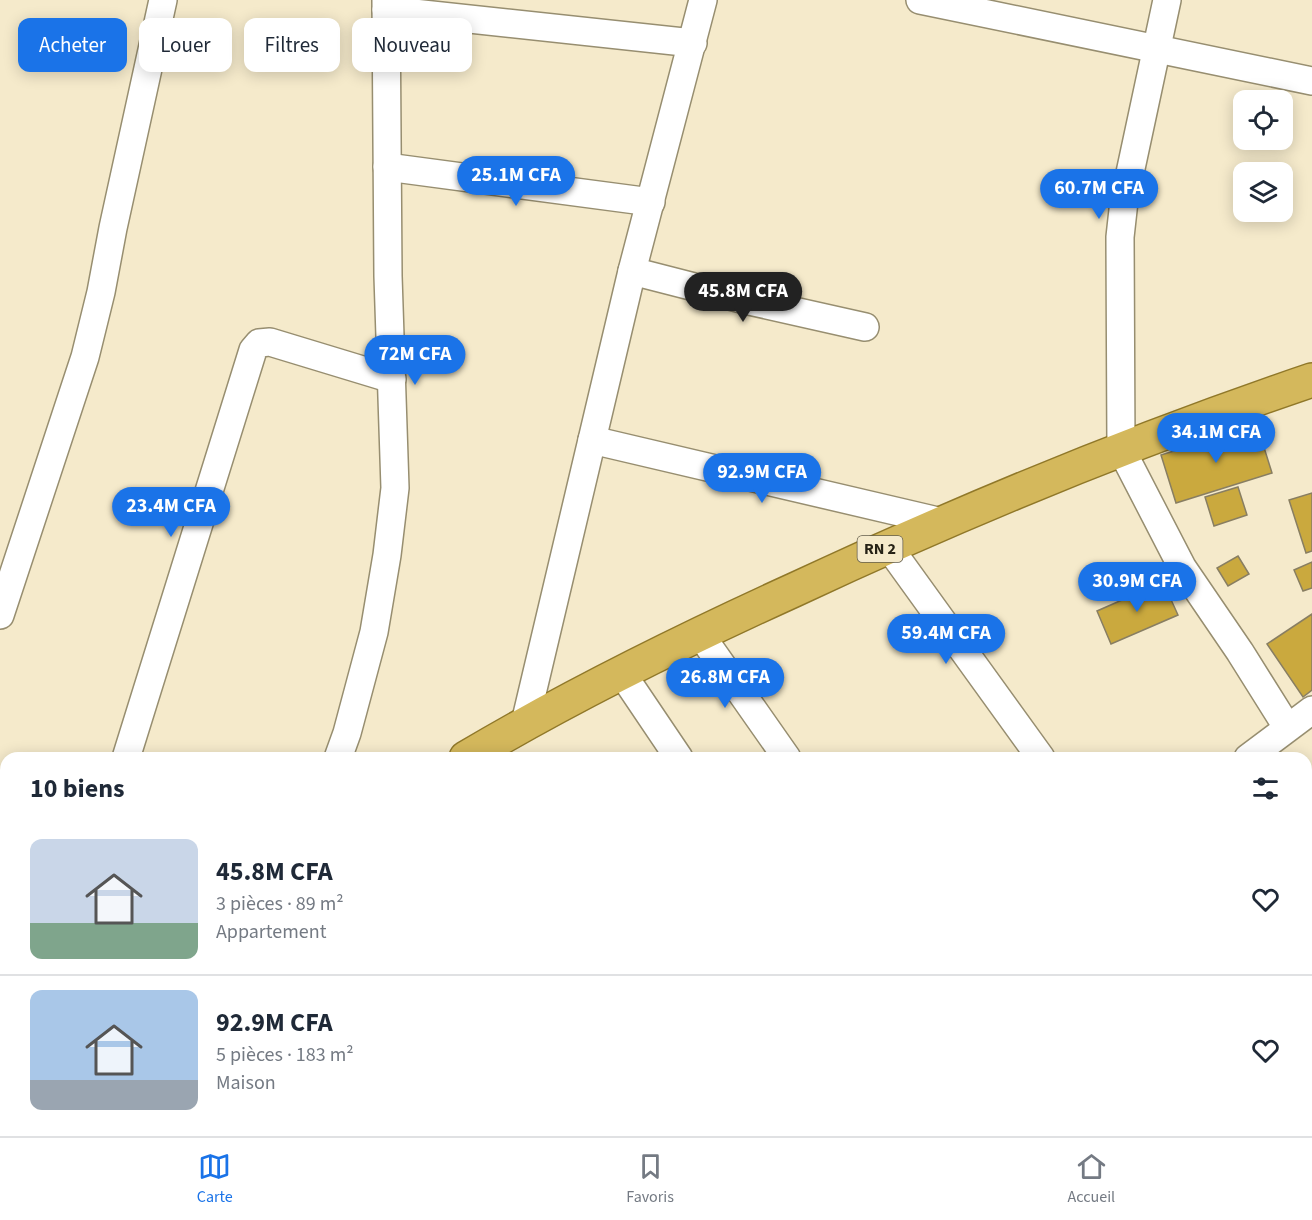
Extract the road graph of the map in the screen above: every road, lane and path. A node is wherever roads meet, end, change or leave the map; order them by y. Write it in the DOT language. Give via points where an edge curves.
graph roads {
  1 [pos="163,0"];
  2 [pos="703,0"];
  3 [pos="920,0"];
  4 [pos="1167,0"];
  5 [pos="386,5"];
  6 [pos="693,43"];
  7 [pos="1157,49"];
  8 [pos="1312,81"];
  9 [pos="387,167"];
  10 [pos="651,202"];
  11 [pos="632,271"];
  12 [pos="865,327"];
  13 [pos="392,379"];
  14 [pos="1312,380"];
  15 [pos="592,440"];
  16 [pos="1121,449"];
  17 [pos="942,522"];
  18 [pos="888,546"];
  19 [pos="0,615"];
  20 [pos="700,634"];
  21 [pos="621,672"];
  22 [pos="1312,710"];
  23 [pos="525,723"];
  24 [pos="1287,727"];
  25 [pos="128,752"];
  26 [pos="340,752"];
  27 [pos="482,752"];
  28 [pos="675,752"];
  29 [pos="783,752"];
  30 [pos="1037,752"];
  31 [pos="1256,752"];
  1 -- 19 [label="street" via="85,357"];
  2 -- 6 [label="street"];
  3 -- 7 [label="street"];
  4 -- 7 [label="street"];
  5 -- 6 [label="street"];
  5 -- 9 [label="street"];
  6 -- 10 [label="street"];
  7 -- 8 [label="street"];
  7 -- 16 [label="street" via="1124,201 1120,237"];
  9 -- 10 [label="street"];
  9 -- 13 [label="street"];
  10 -- 11 [label="street"];
  11 -- 12 [label="street"];
  11 -- 15 [label="street"];
  13 -- 25 [label="street" via="270,342 259,343 253,350"];
  13 -- 26 [label="street" via="394,488 387,555 374,632"];
  14 -- 16 [label="highway, RN 2"];
  15 -- 17 [label="street"];
  15 -- 23 [label="street"];
  16 -- 17 [label="highway, RN 2"];
  16 -- 24 [label="street" via="1182,567"];
  17 -- 18 [label="highway, RN 2"];
  18 -- 20 [label="highway, RN 2"];
  18 -- 30 [label="street"];
  20 -- 21 [label="highway, RN 2"];
  20 -- 29 [label="street"];
  21 -- 23 [label="highway, RN 2"];
  21 -- 28 [label="street"];
  22 -- 24 [label="street"];
  23 -- 27 [label="highway, RN 2"];
  24 -- 31 [label="street"];
}
